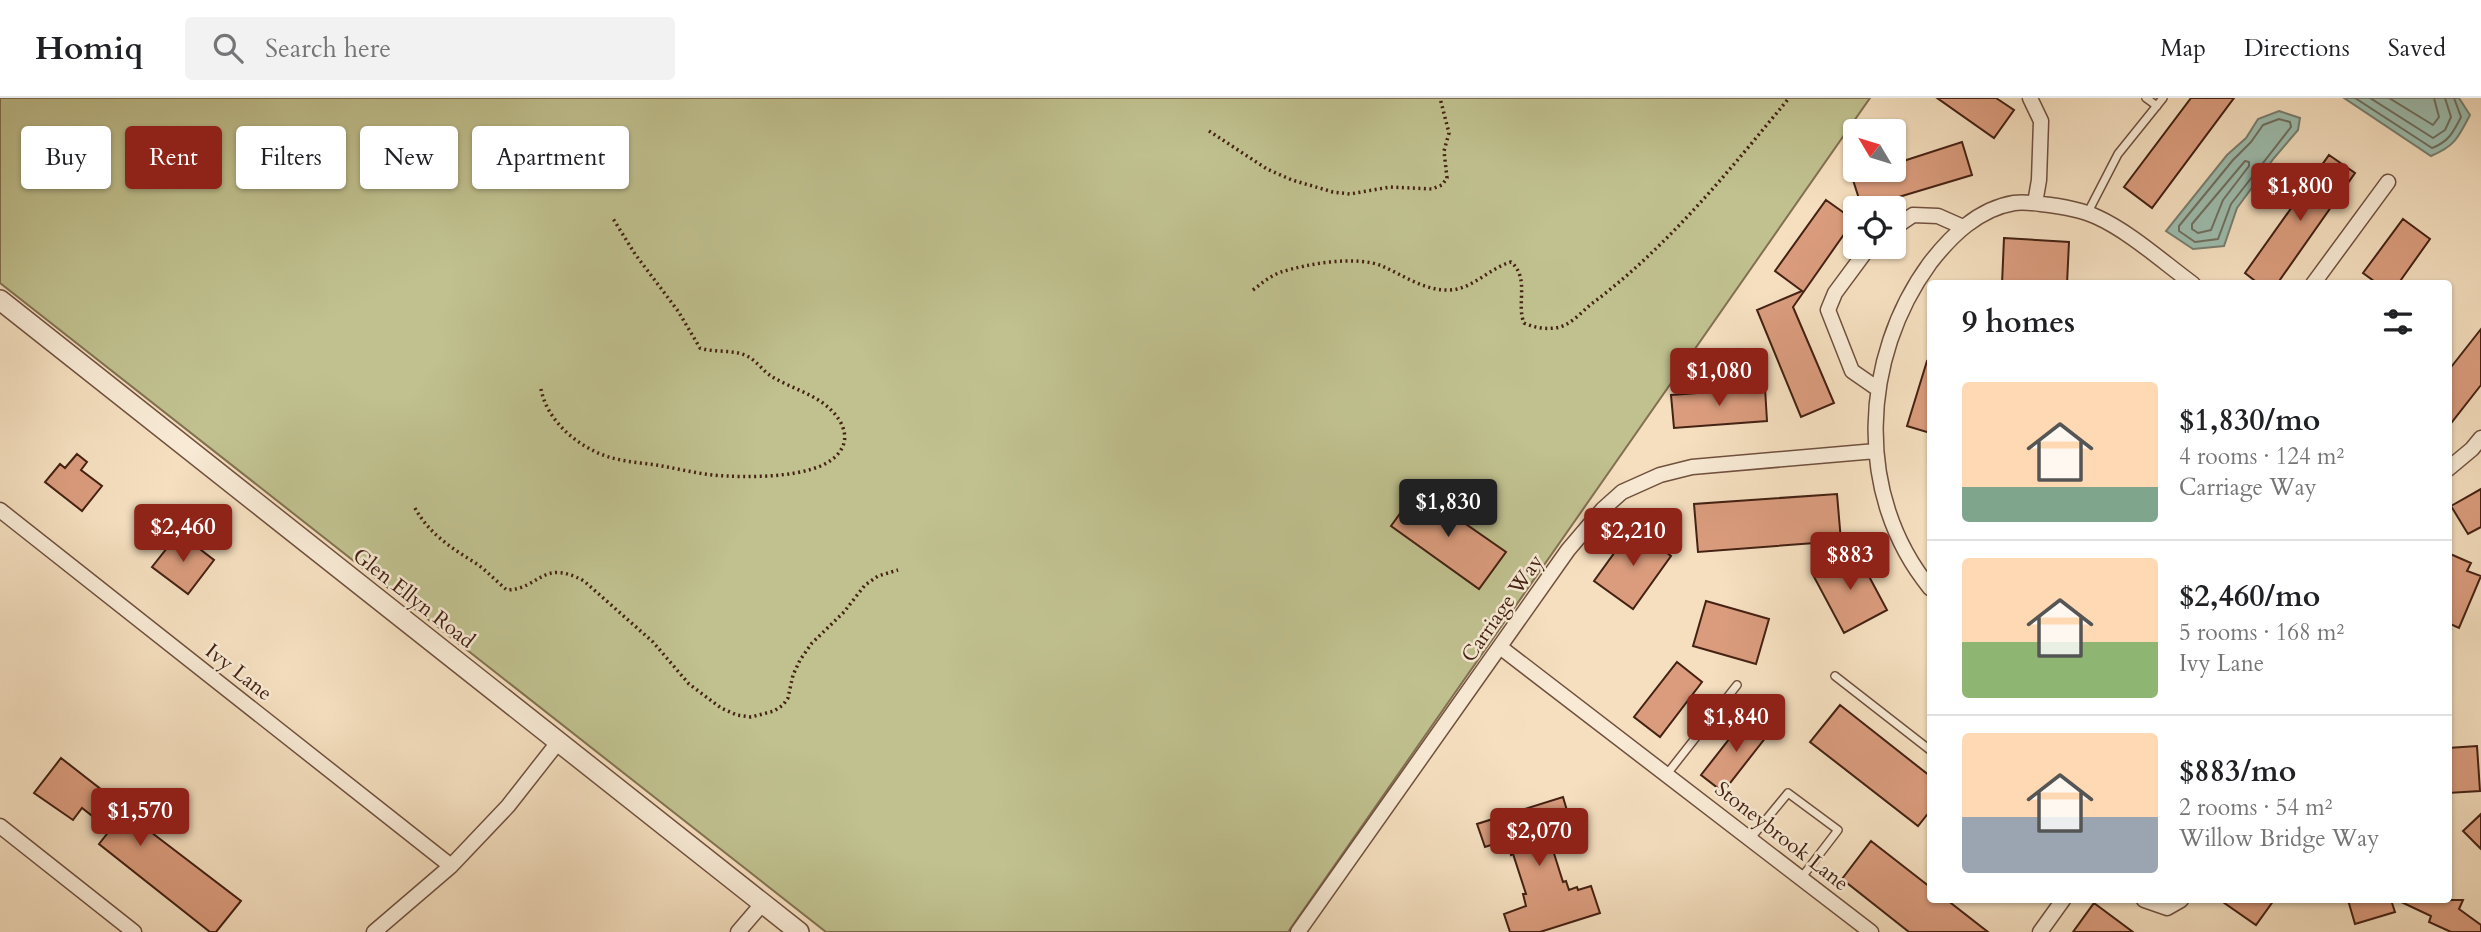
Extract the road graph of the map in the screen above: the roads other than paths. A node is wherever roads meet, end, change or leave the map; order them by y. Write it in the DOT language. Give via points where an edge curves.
graph roads {
  1 [pos="2030,98"];
  2 [pos="2146,98"];
  3 [pos="2163,98"];
  4 [pos="2157,106"];
  5 [pos="2388,183"];
  6 [pos="2035,203"];
  7 [pos="2087,214"];
  8 [pos="1906,220"];
  9 [pos="1963,228"];
  10 [pos="1860,259"];
  11 [pos="2188,280"];
  12 [pos="2316,280"];
  13 [pos="0,300"];
  14 [pos="1878,389"];
  15 [pos="2481,438"];
  16 [pos="1876,451"];
  17 [pos="2452,465"];
  18 [pos="0,510"];
  19 [pos="1927,584"];
  20 [pos="1500,646"];
  21 [pos="1835,676"];
  22 [pos="1737,685"];
  23 [pos="559,741"];
  24 [pos="1927,748"];
  25 [pos="1667,774"];
  26 [pos="0,825"];
  27 [pos="1751,838"];
  28 [pos="451,866"];
  29 [pos="1802,877"];
  30 [pos="2061,903"];
  31 [pos="2153,903"];
  32 [pos="2176,903"];
  33 [pos="762,904"];
  34 [pos="134,932"];
  35 [pos="374,932"];
  36 [pos="738,932"];
  37 [pos="799,932"];
  38 [pos="1298,932"];
  39 [pos="1871,932"];
  40 [pos="2039,932"];
  1 -- 6 [label="street" via="2041,121"];
  2 -- 4 [label="lane"];
  3 -- 4 [label="lane"];
  4 -- 7 [label="lane" via="2118,154"];
  5 -- 12 [label="street"];
  6 -- 7 [label="street"];
  6 -- 9 [label="street" via="2014,203"];
  7 -- 11 [label="street" via="2119,230"];
  8 -- 9 [label="street" via="1913,215 1938,216"];
  9 -- 14 [label="street" via="1947,241 1915,284 1895,323"];
  10 -- 14 [label="street" via="1828,310 1852,371"];
  13 -- 23 [label="street, Glen Ellyn Road"];
  14 -- 16 [label="street"];
  15 -- 17 [label="street"];
  16 -- 19 [label="street" via="1896,532"];
  16 -- 20 [label="street, Carriage Way" via="1692,467 1622,492 1586,528"];
  18 -- 28 [label="street, Ivy Lane"];
  20 -- 25 [label="street, Stoneybrook Lane"];
  20 -- 38 [label="street, Carriage Way"];
  21 -- 24 [label="lane"];
  22 -- 25 [label="lane"];
  23 -- 28 [label="street" via="508,806"];
  23 -- 33 [label="street, Glen Ellyn Road"];
  25 -- 27 [label="street, Stoneybrook Lane"];
  26 -- 34 [label="street"];
  27 -- 29 [label="street, Stoneybrook Lane"];
  27 -- 29 [label="lane" via="1788,793 1838,830"];
  28 -- 35 [label="street"];
  29 -- 39 [label="street, Stoneybrook Lane"];
  30 -- 40 [label="street"];
  31 -- 32 [label="street" via="2167,908"];
  33 -- 36 [label="street"];
  33 -- 37 [label="street, Glen Ellyn Road"];
}
